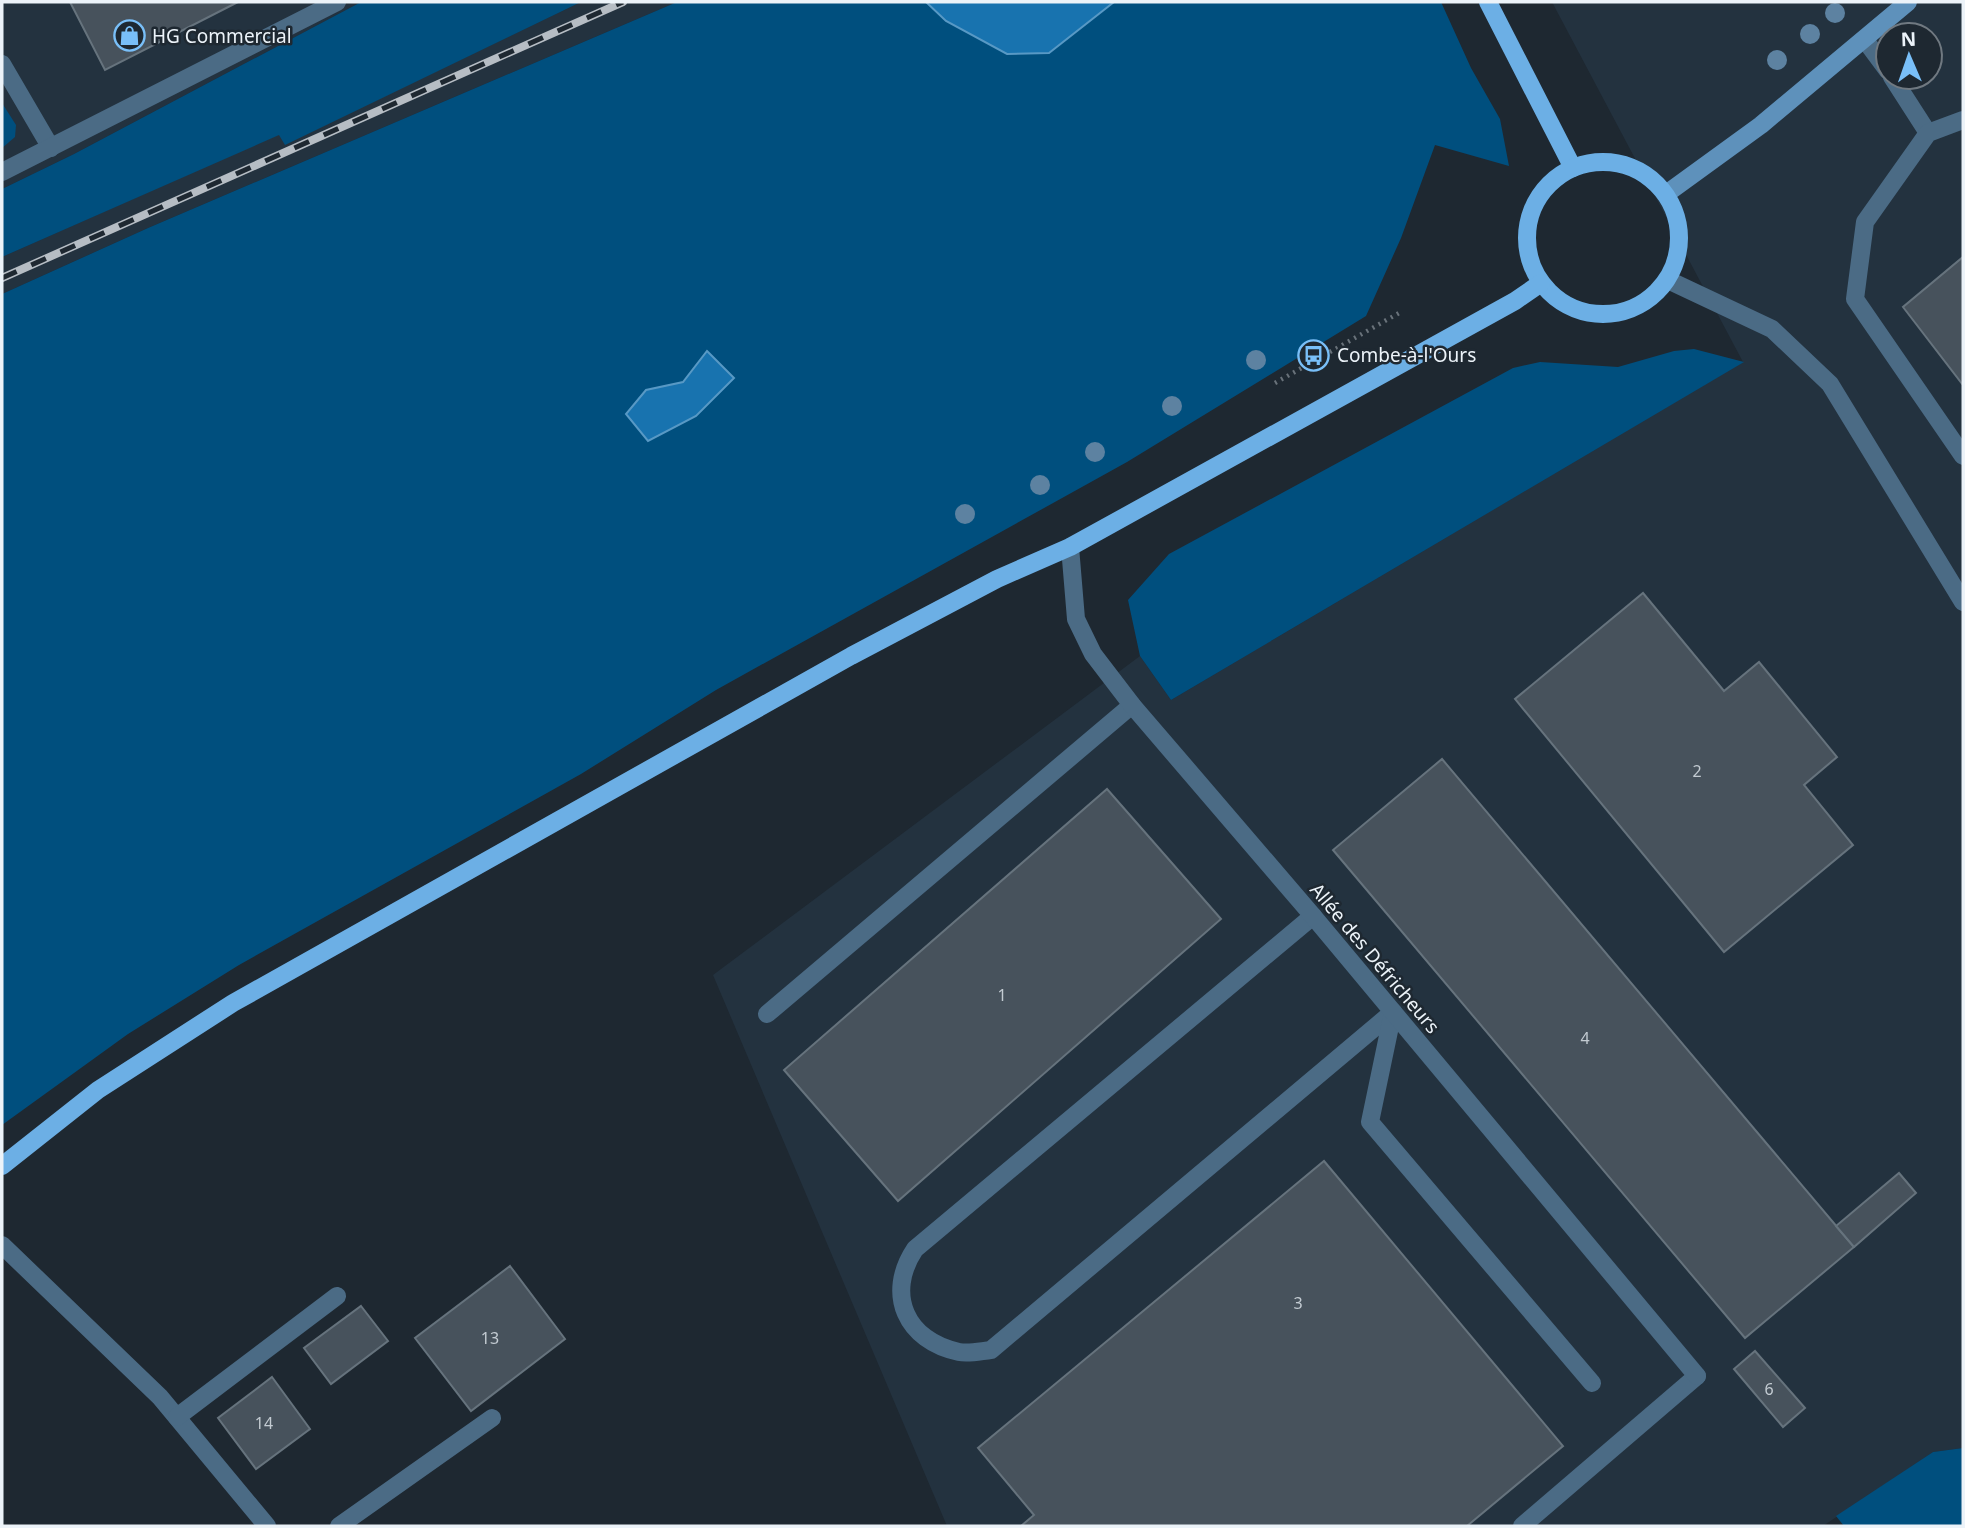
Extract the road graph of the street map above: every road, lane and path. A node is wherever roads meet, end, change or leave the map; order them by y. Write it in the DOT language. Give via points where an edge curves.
graph roads {
  1 [pos="337,2"];
  2 [pos="1488,2"];
  3 [pos="1908,2"];
  4 [pos="1866,40"];
  5 [pos="1874,51"];
  6 [pos="2,64"];
  7 [pos="1901,91"];
  8 [pos="1963,120"];
  9 [pos="1928,133"];
  10 [pos="51,148"];
  11 [pos="1573,168"];
  12 [pos="2,172"];
  13 [pos="1666,194"];
  14 [pos="1668,279"];
  15 [pos="1541,283"];
  16 [pos="1399,313"];
  17 [pos="1275,383"];
  18 [pos="1963,456"];
  19 [pos="1070,547"];
  20 [pos="1963,602"];
  21 [pos="1132,705"];
  22 [pos="1313,916"];
  23 [pos="1393,1012"];
  24 [pos="767,1014"];
  25 [pos="2,1166"];
  26 [pos="2,1245"];
  27 [pos="337,1296"];
  28 [pos="1592,1383"];
  29 [pos="177,1417"];
  30 [pos="492,1418"];
  31 [pos="267,1526"];
  32 [pos="339,1526"];
  33 [pos="1522,1526"];
  1 -- 10 [label="street"];
  2 -- 11 [label="main road"];
  3 -- 4 [label="main road"];
  4 -- 5 [label="street"];
  4 -- 13 [label="main road"];
  6 -- 10 [label="street"];
  7 -- 9 [label="street"];
  8 -- 9 [label="street"];
  9 -- 18 [label="street" via="1865,222 1855,299"];
  10 -- 12 [label="street"];
  11 -- 13 [label="main road" via="1598,162 1624,164 1655,181"];
  11 -- 15 [label="main road" via="1553,180 1529,217 1526,240"];
  13 -- 14 [label="main road" via="1680,227 1678,254"];
  14 -- 15 [label="main road" via="1654,296 1616,314 1574,309"];
  14 -- 20 [label="street" via="1772,330 1830,384"];
  15 -- 19 [label="main road"];
  16 -- 17 [label="path"];
  19 -- 21 [label="street, Allée des Défricheurs" via="1079,631"];
  19 -- 25 [label="main road" via="997,579 851,656 233,1003 98,1090"];
  21 -- 22 [label="street, Allée des Défricheurs"];
  21 -- 24 [label="street"];
  22 -- 23 [label="street, Allée des Défricheurs"];
  22 -- 23 [label="street" via="915,1249 902,1273 901,1286 906,1314 914,1327 937,1346 962,1353 991,1350"];
  23 -- 28 [label="street" via="1370,1122"];
  23 -- 33 [label="street, Allée des Défricheurs" via="1697,1376"];
  26 -- 29 [label="street"];
  27 -- 29 [label="street"];
  29 -- 31 [label="street"];
  30 -- 32 [label="street"];
}
